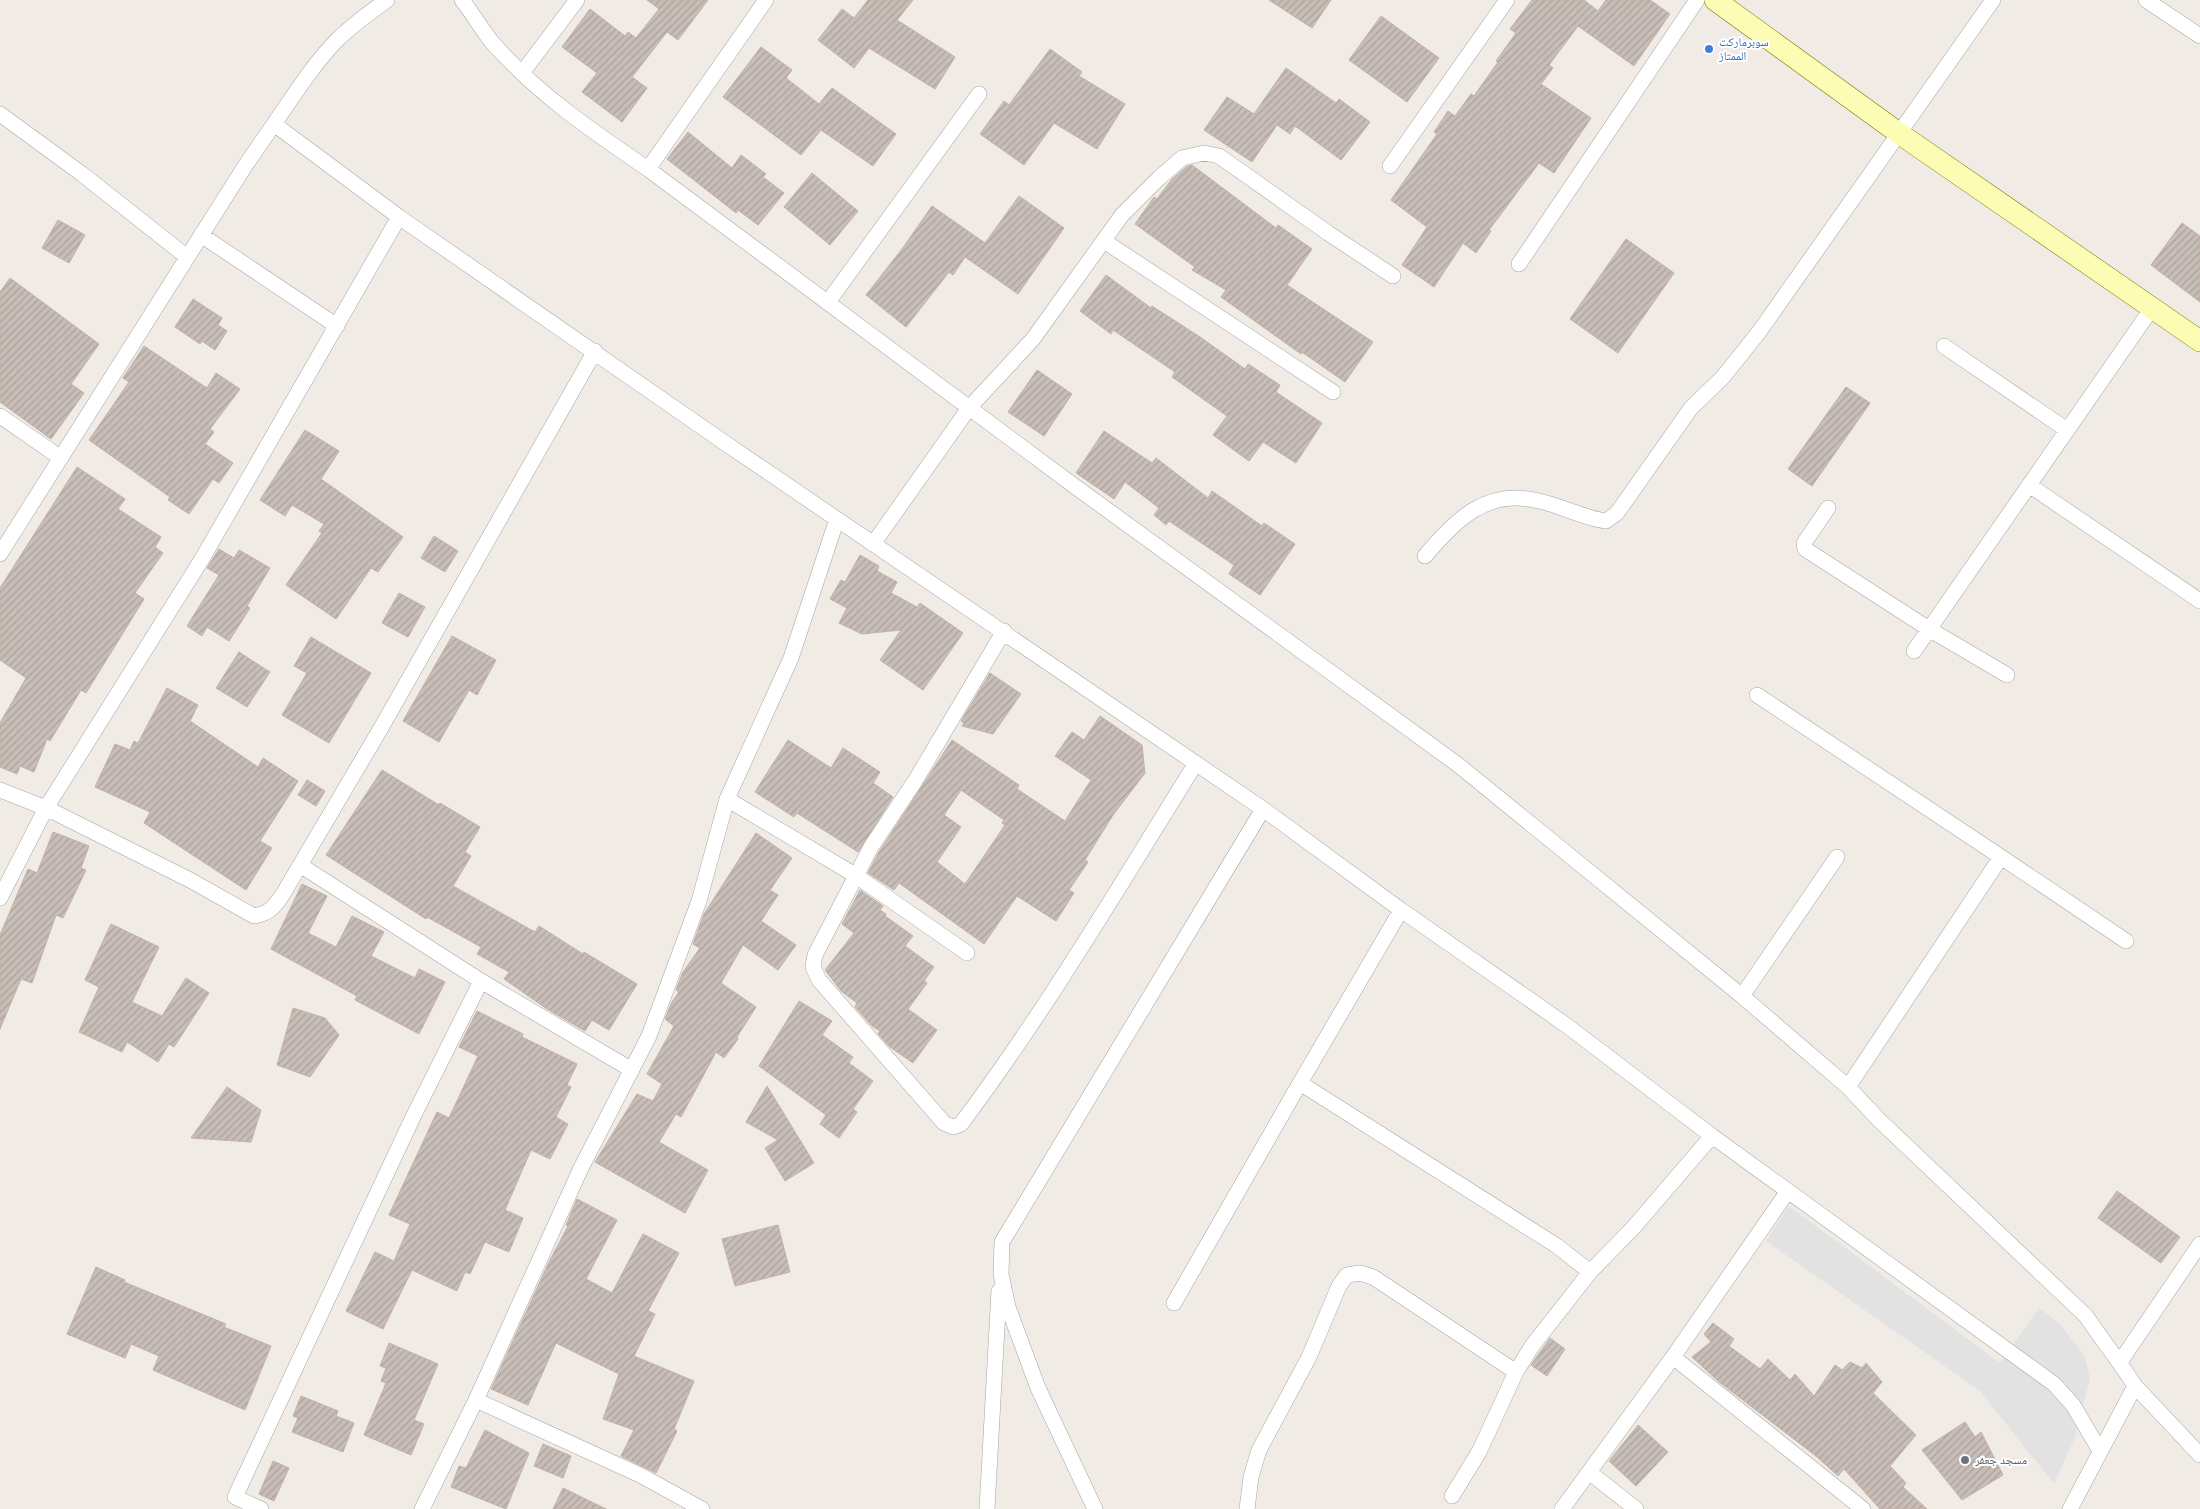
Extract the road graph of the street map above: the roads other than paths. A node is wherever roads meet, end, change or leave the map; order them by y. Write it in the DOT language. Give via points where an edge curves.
graph roads {
  1 [pos="387,0"];
  2 [pos="462,0"];
  3 [pos="577,0"];
  4 [pos="766,0"];
  5 [pos="1508,0"];
  6 [pos="1697,0"];
  7 [pos="1715,0"];
  8 [pos="1993,0"];
  9 [pos="2146,0"];
  10 [pos="2200,36"];
  11 [pos="522,73"];
  12 [pos="980,94"];
  13 [pos="0,114"];
  14 [pos="274,124"];
  15 [pos="1900,134"];
  16 [pos="1390,166"];
  17 [pos="648,169"];
  18 [pos="399,217"];
  19 [pos="201,235"];
  20 [pos="1104,241"];
  21 [pos="187,257"];
  22 [pos="1520,264"];
  23 [pos="1393,276"];
  24 [pos="828,302"];
  25 [pos="2152,308"];
  26 [pos="337,326"];
  27 [pos="2200,341"];
  28 [pos="1944,346"];
  29 [pos="595,351"];
  30 [pos="1333,392"];
  31 [pos="969,408"];
  32 [pos="0,416"];
  33 [pos="2067,430"];
  34 [pos="61,458"];
  35 [pos="2029,485"];
  36 [pos="1828,508"];
  37 [pos="837,519"];
  38 [pos="873,544"];
  39 [pos="0,554"];
  40 [pos="1425,556"];
  41 [pos="2200,601"];
  42 [pos="1929,629"];
  43 [pos="1004,631"];
  44 [pos="1914,651"];
  45 [pos="2007,675"];
  46 [pos="1757,695"];
  47 [pos="1196,763"];
  48 [pos="0,790"];
  49 [pos="727,799"];
  50 [pos="46,808"];
  51 [pos="1263,809"];
  52 [pos="1837,857"];
  53 [pos="2001,857"];
  54 [pos="300,865"];
  55 [pos="855,875"];
  56 [pos="0,898"];
  57 [pos="1402,910"];
  58 [pos="2126,941"];
  59 [pos="967,953"];
  60 [pos="481,981"];
  61 [pos="1742,996"];
  62 [pos="632,1070"];
  63 [pos="1300,1083"];
  64 [pos="1848,1087"];
  65 [pos="1712,1136"];
  66 [pos="1788,1191"];
  67 [pos="1002,1242"];
  68 [pos="2200,1244"];
  69 [pos="1590,1272"];
  70 [pos="1174,1303"];
  71 [pos="1673,1357"];
  72 [pos="2120,1362"];
  73 [pos="1516,1372"];
  74 [pos="2136,1386"];
  75 [pos="476,1400"];
  76 [pos="2100,1451"];
  77 [pos="2200,1455"];
  78 [pos="1589,1472"];
  79 [pos="1452,1496"];
  80 [pos="261,1509"];
  81 [pos="422,1509"];
  82 [pos="702,1509"];
  83 [pos="987,1509"];
  84 [pos="1095,1509"];
  85 [pos="1247,1509"];
  86 [pos="1562,1509"];
  87 [pos="1636,1509"];
  88 [pos="1862,1509"];
  89 [pos="2070,1509"];
  1 -- 14 [label="street" via="338,39"];
  2 -- 11 [label="street" via="491,40"];
  3 -- 11 [label="street"];
  4 -- 17 [label="street"];
  5 -- 16 [label="street"];
  6 -- 22 [label="street"];
  7 -- 15 [label="street"];
  8 -- 15 [label="street"];
  9 -- 10 [label="street"];
  11 -- 17 [label="street" via="580,123"];
  12 -- 24 [label="street"];
  13 -- 21 [label="street"];
  14 -- 18 [label="street"];
  14 -- 19 [label="street"];
  15 -- 25 [label="street"];
  15 -- 40 [label="street" via="1759,332 1723,377 1691,408 1617,513 1606,521 1592,520 1539,500 1510,497 1486,502 1469,512"];
  17 -- 24 [label="street"];
  18 -- 26 [label="street"];
  18 -- 29 [label="street"];
  19 -- 21 [label="street"];
  19 -- 26 [label="street"];
  20 -- 23 [label="street" via="1122,215 1159,178 1182,158 1204,153 1220,156"];
  20 -- 30 [label="street"];
  20 -- 31 [label="street" via="1032,339"];
  21 -- 34 [label="street"];
  24 -- 31 [label="street"];
  25 -- 27 [label="street"];
  25 -- 33 [label="street"];
  26 -- 50 [label="street" via="202,559"];
  28 -- 33 [label="street"];
  29 -- 37 [label="street"];
  29 -- 54 [label="street"];
  31 -- 38 [label="street"];
  31 -- 61 [label="street" via="1457,764"];
  32 -- 34 [label="street"];
  33 -- 35 [label="street"];
  34 -- 39 [label="street"];
  35 -- 41 [label="street"];
  35 -- 42 [label="street"];
  36 -- 42 [label="street" via="1804,543 1805,549"];
  37 -- 38 [label="street"];
  37 -- 49 [label="street" via="791,658"];
  38 -- 43 [label="street"];
  42 -- 44 [label="street"];
  42 -- 45 [label="street"];
  43 -- 47 [label="street"];
  43 -- 55 [label="street"];
  46 -- 53 [label="street"];
  47 -- 51 [label="street"];
  47 -- 55 [label="street" via="1097,926 961,1124 944,1123 818,980 813,967 815,955"];
  48 -- 50 [label="street"];
  49 -- 55 [label="street"];
  49 -- 62 [label="street" via="699,901 649,1036"];
  50 -- 54 [label="street" via="254,916 274,907"];
  50 -- 56 [label="street"];
  51 -- 57 [label="street"];
  51 -- 67 [label="street"];
  52 -- 61 [label="street"];
  53 -- 58 [label="street"];
  53 -- 64 [label="street"];
  54 -- 60 [label="street"];
  55 -- 59 [label="street"];
  57 -- 63 [label="street"];
  57 -- 65 [label="street" via="1566,1025"];
  60 -- 62 [label="street"];
  60 -- 80 [label="street" via="413,1117 235,1497"];
  61 -- 64 [label="street"];
  62 -- 75 [label="street" via="581,1168"];
  63 -- 69 [label="street" via="1548,1240"];
  63 -- 70 [label="street"];
  64 -- 72 [label="street" via="2086,1316"];
  65 -- 66 [label="street"];
  65 -- 69 [label="street" via="1633,1228"];
  66 -- 71 [label="street"];
  66 -- 76 [label="street" via="2054,1384 2073,1405"];
  67 -- 83 [label="street"];
  67 -- 84 [label="street" via="1001,1274 1008,1307 1038,1388"];
  68 -- 72 [label="street"];
  69 -- 73 [label="street" via="1532,1346"];
  71 -- 78 [label="street"];
  71 -- 88 [label="street"];
  72 -- 74 [label="street"];
  73 -- 79 [label="street" via="1479,1452"];
  73 -- 85 [label="street" via="1373,1277 1360,1273 1347,1276 1339,1286 1309,1357 1259,1450 1251,1476"];
  74 -- 76 [label="street"];
  74 -- 77 [label="street"];
  75 -- 81 [label="street"];
  75 -- 82 [label="street" via="640,1475"];
  76 -- 89 [label="street"];
  78 -- 86 [label="street"];
  78 -- 87 [label="street"];
}
